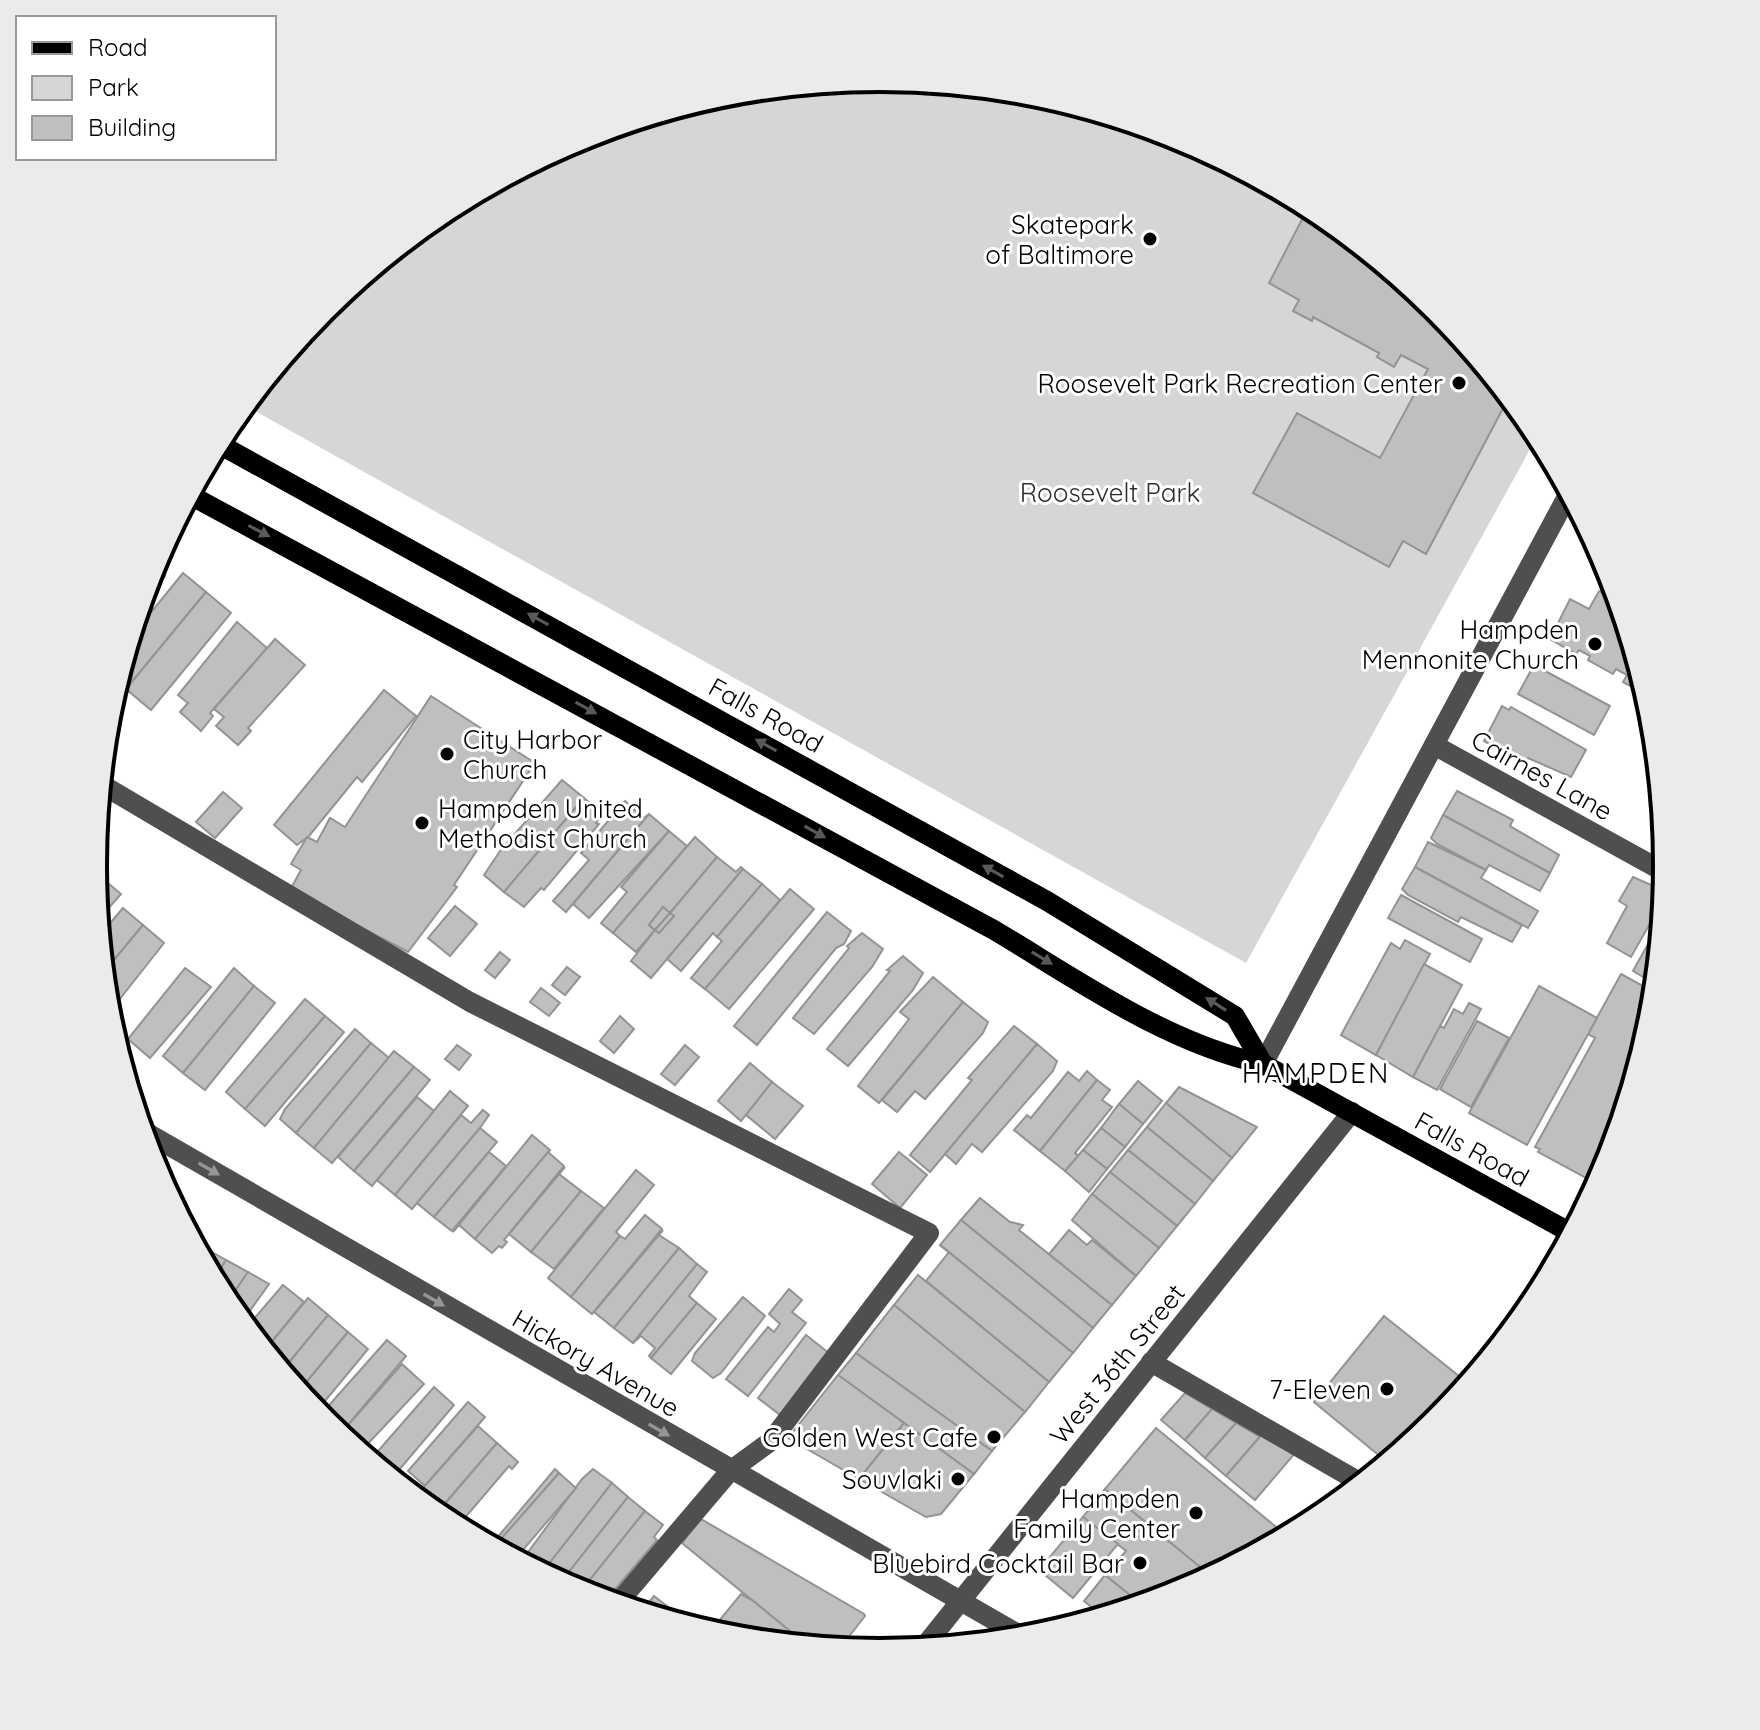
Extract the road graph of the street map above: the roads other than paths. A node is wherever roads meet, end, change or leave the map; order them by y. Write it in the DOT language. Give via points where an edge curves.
graph roads {
  1 [pos="229,449"];
  2 [pos="199,500"];
  3 [pos="1563,504"];
  4 [pos="1434,745"];
  5 [pos="111,790"];
  6 [pos="1653,866"];
  7 [pos="1263,1064"];
  8 [pos="1352,1112"];
  9 [pos="158,1139"];
  10 [pos="1562,1228"];
  11 [pos="1151,1362"];
  12 [pos="730,1471"];
  13 [pos="1352,1478"];
  14 [pos="625,1594"];
  15 [pos="961,1601"];
  16 [pos="1006,1627"];
  17 [pos="933,1636"];
  7 -- 1 [label="main road, Falls Road, one-way" via="1235,1016 1047,901"];
  2 -- 7 [label="main road, Falls Road, one-way" via="980,922 1108,997 1191,1040"];
  3 -- 4 [label="street"];
  4 -- 6 [label="street, Cairnes Lane"];
  4 -- 7 [label="street"];
  5 -- 12 [label="street" via="470,1002 929,1233 771,1441"];
  7 -- 8 [label="main road, Falls Road"];
  8 -- 10 [label="main road, Falls Road"];
  8 -- 11 [label="street, West 36th Street"];
  9 -- 12 [label="street, Hickory Avenue, one-way"];
  11 -- 13 [label="street"];
  11 -- 15 [label="street, West 36th Street"];
  12 -- 14 [label="street"];
  12 -- 15 [label="street, Hickory Avenue"];
  15 -- 16 [label="street, Hickory Avenue"];
  15 -- 17 [label="street, West 36th Street"];
}
